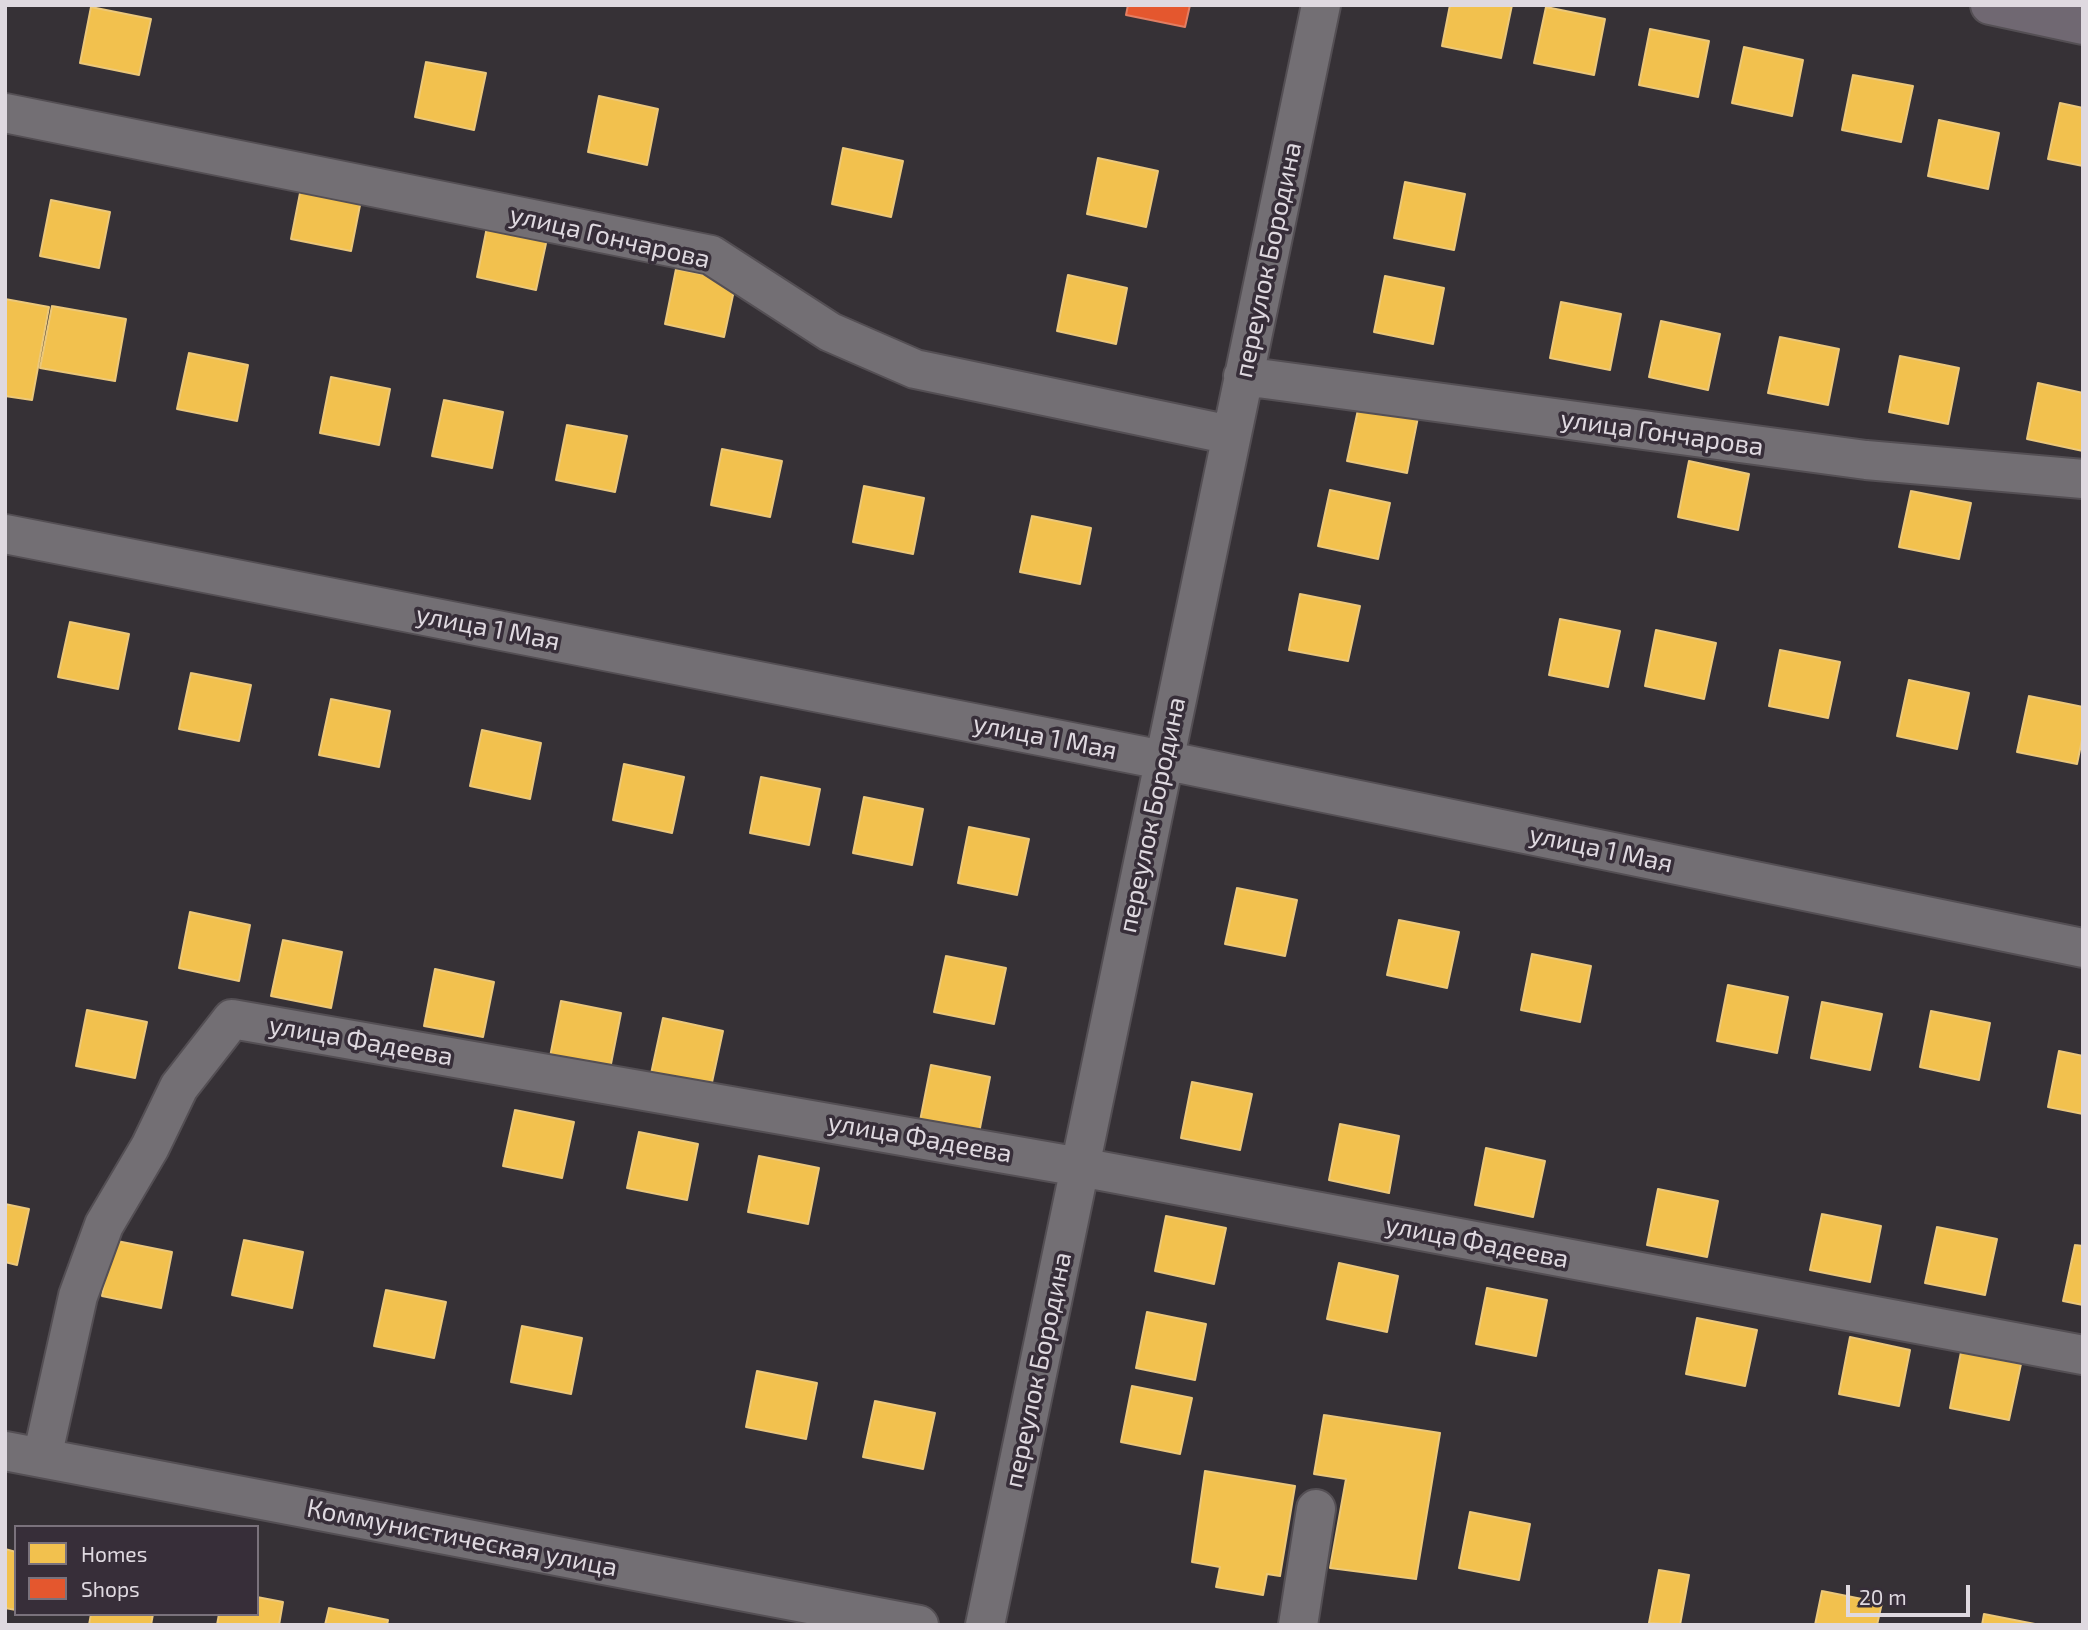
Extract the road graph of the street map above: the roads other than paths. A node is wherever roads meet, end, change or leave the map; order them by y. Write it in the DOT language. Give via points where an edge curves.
graph roads {
  1 [pos="1321,5"];
  2 [pos="1990,5"];
  3 [pos="2083,25"];
  4 [pos="5,113"];
  5 [pos="1243,376"];
  6 [pos="1231,435"];
  7 [pos="2083,479"];
  8 [pos="5,534"];
  9 [pos="1163,760"];
  10 [pos="2083,948"];
  11 [pos="1080,1167"];
  12 [pos="2083,1355"];
  13 [pos="5,1451"];
  14 [pos="42,1458"];
  15 [pos="1316,1509"];
  16 [pos="919,1625"];
  17 [pos="985,1625"];
  18 [pos="1298,1625"];
  1 -- 5 [label="street, переулок Бородина"];
  2 -- 3 [label="main road"];
  4 -- 6 [label="street, улица Гончарова" via="711,255 831,332 915,369"];
  5 -- 6 [label="street, переулок Бородина"];
  5 -- 7 [label="street, улица Гончарова" via="1866,460"];
  6 -- 9 [label="street, переулок Бородина"];
  8 -- 9 [label="street, улица 1 Мая"];
  9 -- 10 [label="street, улица 1 Мая"];
  9 -- 11 [label="street, переулок Бородина"];
  11 -- 12 [label="street, улица Фадеева"];
  11 -- 14 [label="street, улица Фадеева" via="232,1019 179,1087 104,1225 78,1296"];
  11 -- 17 [label="street, переулок Бородина"];
  13 -- 14 [label="street, Коммунистическая улица"];
  14 -- 16 [label="street, Коммунистическая улица"];
  15 -- 18 [label="street"];
}
